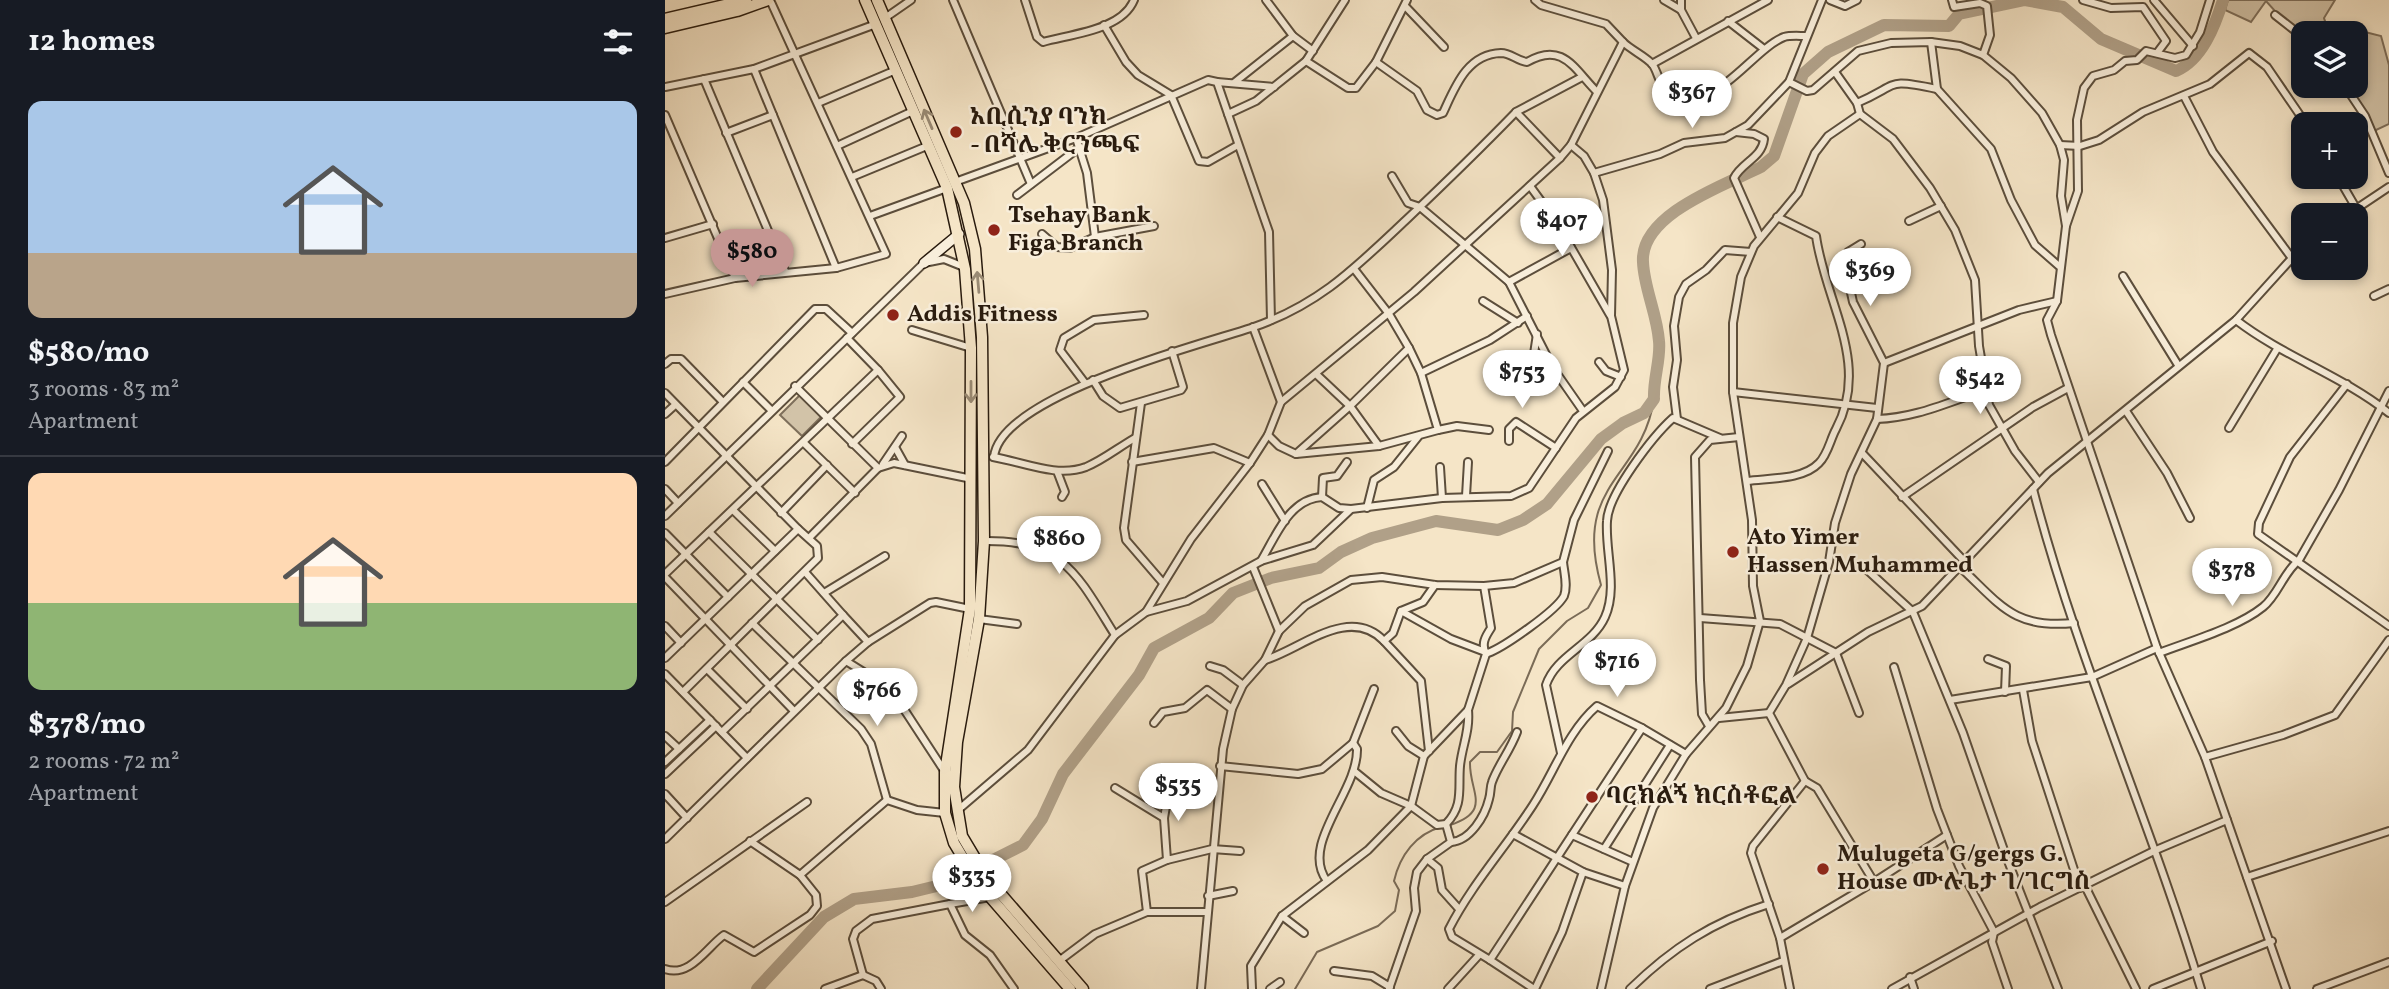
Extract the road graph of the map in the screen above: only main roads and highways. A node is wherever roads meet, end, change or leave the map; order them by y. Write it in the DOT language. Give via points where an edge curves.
graph roads {
  1 [pos="746,0"];
  2 [pos="769,0"];
  3 [pos="865,0"];
  4 [pos="877,0"];
  5 [pos="756,3"];
  6 [pos="665,19"];
  7 [pos="881,21"];
  8 [pos="665,27"];
  9 [pos="951,185"];
  10 [pos="978,504"];
  11 [pos="969,862"];
  12 [pos="982,881"];
  13 [pos="1070,989"];
  14 [pos="1083,989"];
  1 -- 6 [label="main road"];
  2 -- 5 [label="main road"];
  3 -- 7 [label="main road"];
  4 -- 7 [label="main road"];
  5 -- 8 [label="main road"];
  9 -- 7 [label="main road, one-way"];
  7 -- 9 [label="main road" via="927,146"];
  9 -- 10 [label="main road, one-way" via="965,268 972,479"];
  10 -- 9 [label="main road, one-way" via="988,457 979,279 973,238"];
  10 -- 11 [label="main road" via="983,541 978,619 954,772 956,811"];
  10 -- 11 [label="main road" via="970,609 945,772 945,813 954,843"];
  11 -- 12 [label="main road"];
  12 -- 13 [label="main road" via="990,897"];
  12 -- 14 [label="main road"];
}
